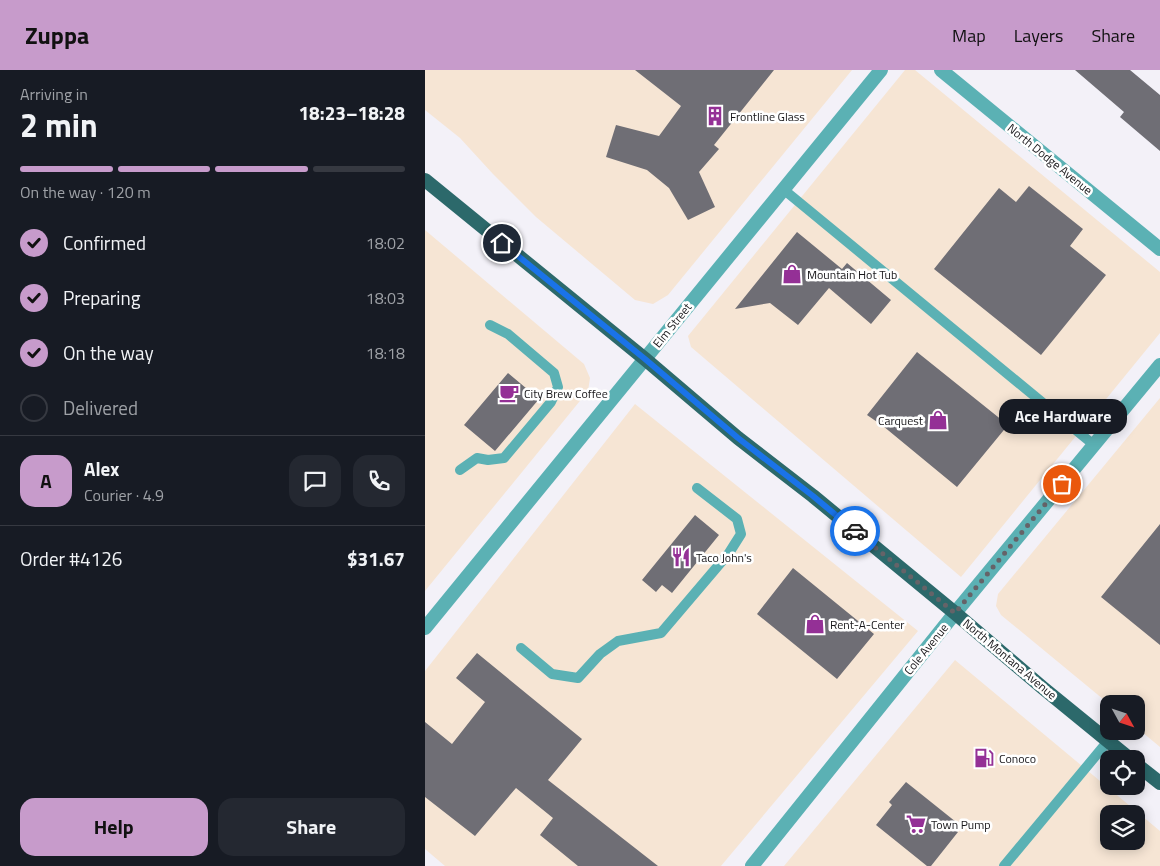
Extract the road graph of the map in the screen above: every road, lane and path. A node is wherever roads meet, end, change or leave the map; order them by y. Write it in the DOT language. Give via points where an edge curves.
graph roads {
  1 [pos="881,70"];
  2 [pos="941,70"];
  3 [pos="425,180"];
  4 [pos="783,189"];
  5 [pos="1160,249"];
  6 [pos="490,326"];
  7 [pos="645,359"];
  8 [pos="1160,365"];
  9 [pos="1094,445"];
  10 [pos="460,470"];
  11 [pos="697,488"];
  12 [pos="955,613"];
  13 [pos="425,628"];
  14 [pos="521,648"];
  15 [pos="1108,741"];
  16 [pos="1119,750"];
  17 [pos="1145,771"];
  18 [pos="1160,783"];
  19 [pos="752,866"];
  20 [pos="1004,866"];
  1 -- 4 [label="street, Elm Street"];
  2 -- 5 [label="street, North Dodge Avenue"];
  3 -- 7 [label="main road, North Montana Avenue"];
  4 -- 7 [label="street, Elm Street"];
  4 -- 9 [label="lane"];
  6 -- 10 [label="lane" via="508,334 554,373 558,387 551,402 504,458 477,458"];
  7 -- 12 [label="main road, North Montana Avenue"];
  7 -- 13 [label="street, Elm Street"];
  8 -- 9 [label="street, Cole Avenue"];
  9 -- 12 [label="street, Cole Avenue"];
  11 -- 14 [label="lane" via="737,519 741,534 661,634 618,641 600,654 578,678 552,674"];
  12 -- 15 [label="main road, North Montana Avenue"];
  12 -- 19 [label="street, Cole Avenue"];
  15 -- 16 [label="main road, North Montana Avenue"];
  15 -- 20 [label="lane"];
  17 -- 18 [label="main road"];
}
